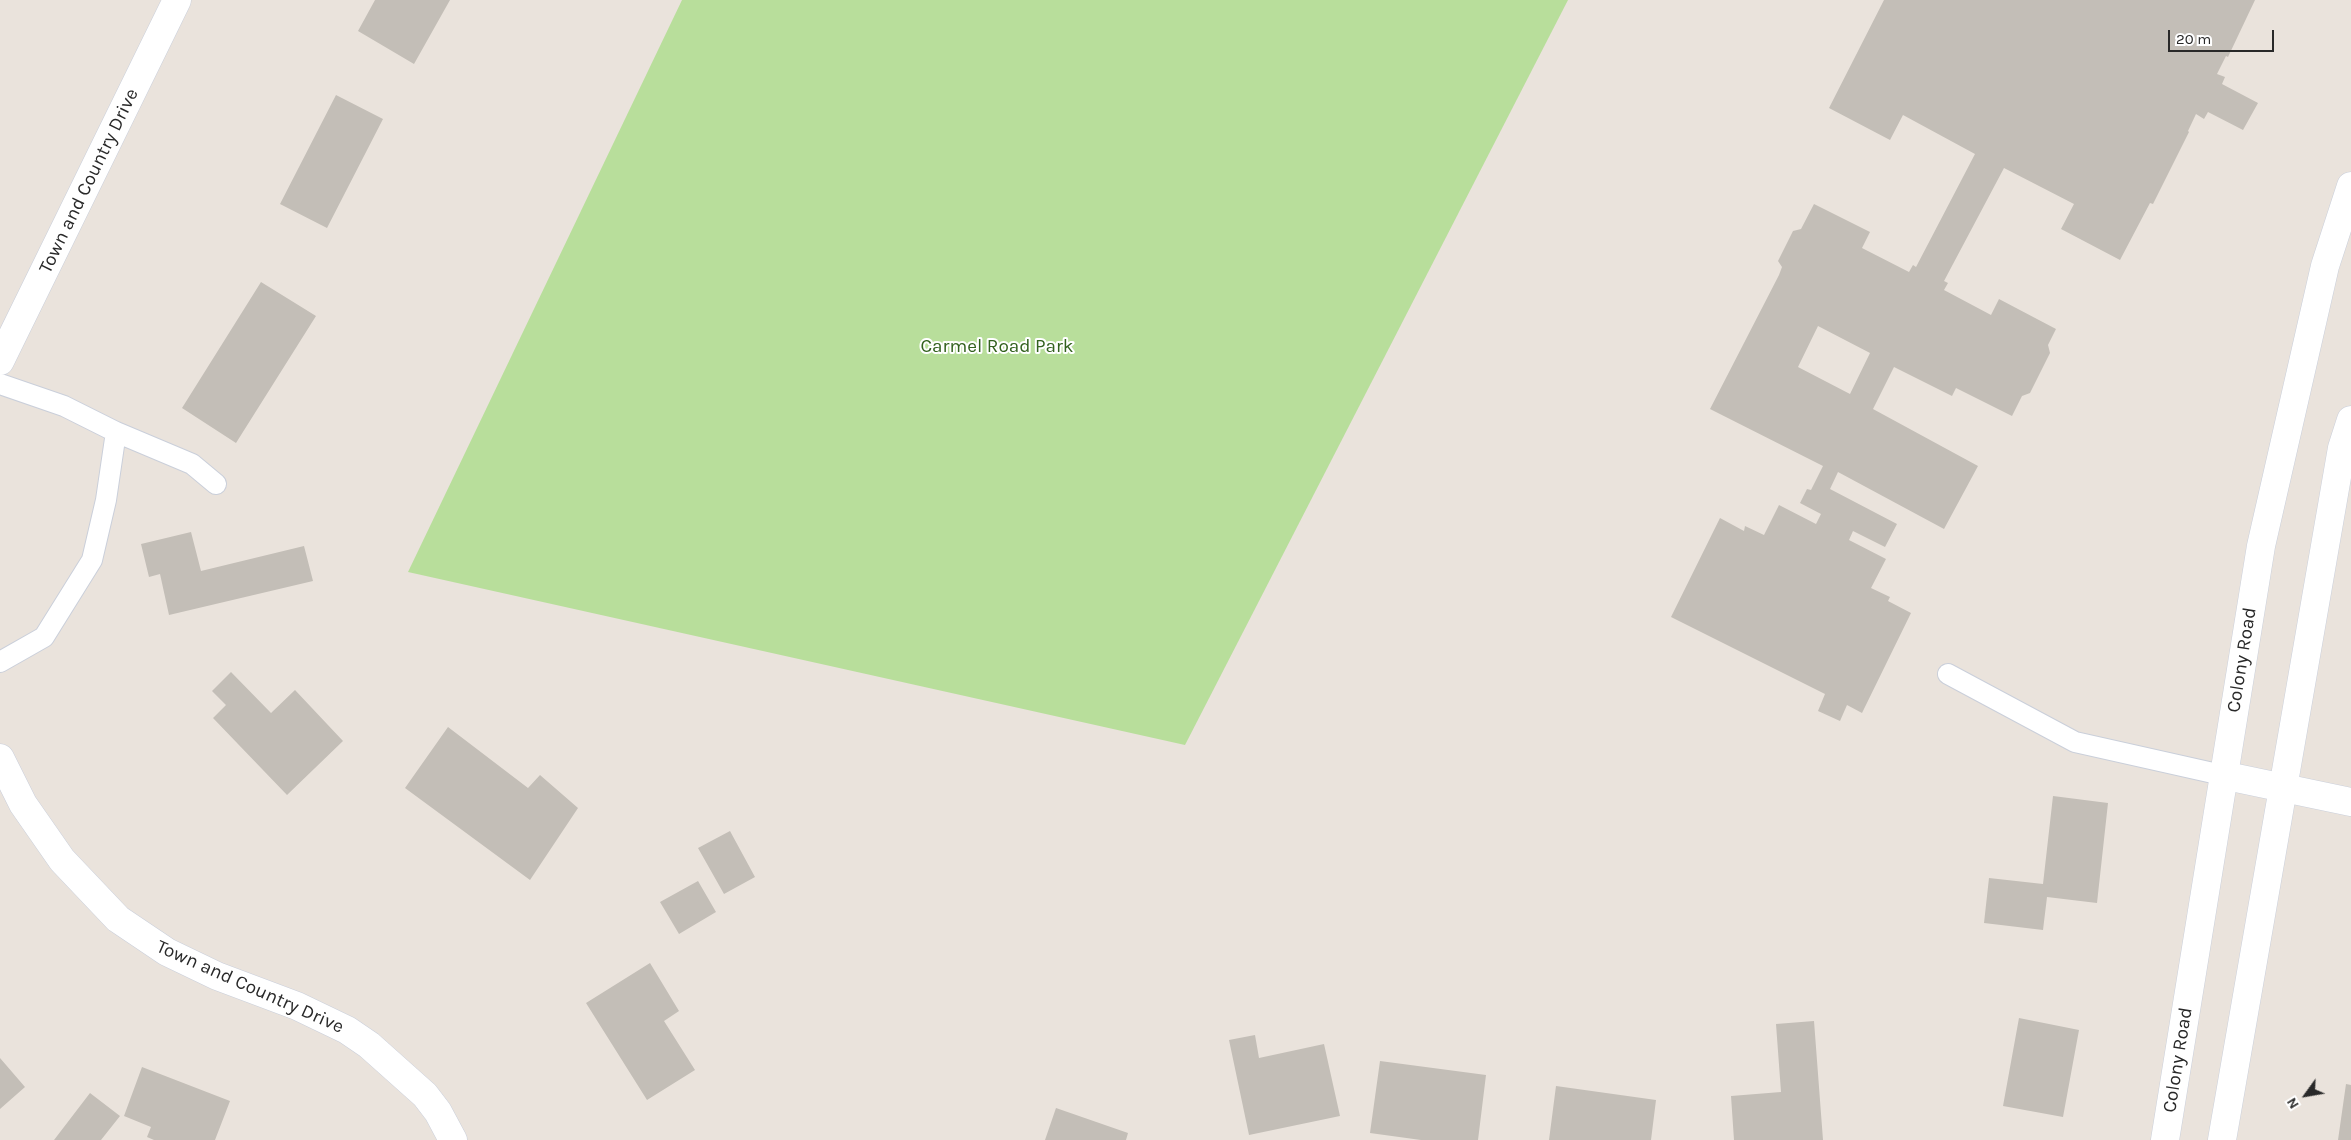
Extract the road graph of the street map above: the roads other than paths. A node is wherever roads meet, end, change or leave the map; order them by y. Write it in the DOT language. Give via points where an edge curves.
graph roads {
  1 [pos="177,0"];
  2 [pos="2351,186"];
  3 [pos="0,361"];
  4 [pos="0,384"];
  5 [pos="2351,420"];
  6 [pos="116,432"];
  7 [pos="216,484"];
  8 [pos="0,662"];
  9 [pos="1948,674"];
  10 [pos="0,758"];
  11 [pos="2222,775"];
  12 [pos="2283,788"];
  13 [pos="2351,802"];
  14 [pos="453,1140"];
  15 [pos="2165,1140"];
  16 [pos="2222,1140"];
  1 -- 3 [label="main road, Town and Country Drive"];
  2 -- 11 [label="main road, Colony Road" via="2325,266 2261,546"];
  4 -- 6 [label="lane" via="64,406"];
  5 -- 12 [label="main road" via="2342,448"];
  6 -- 7 [label="lane" via="192,464"];
  6 -- 8 [label="lane" via="106,500 92,560 44,637"];
  9 -- 11 [label="lane" via="2076,742"];
  10 -- 14 [label="main road, Town and Country Drive" via="23,804 62,860 118,919 167,952 347,1030 369,1045 425,1095"];
  11 -- 12 [label="main road"];
  11 -- 15 [label="main road, Colony Road"];
  12 -- 13 [label="main road"];
  12 -- 16 [label="main road"];
}
